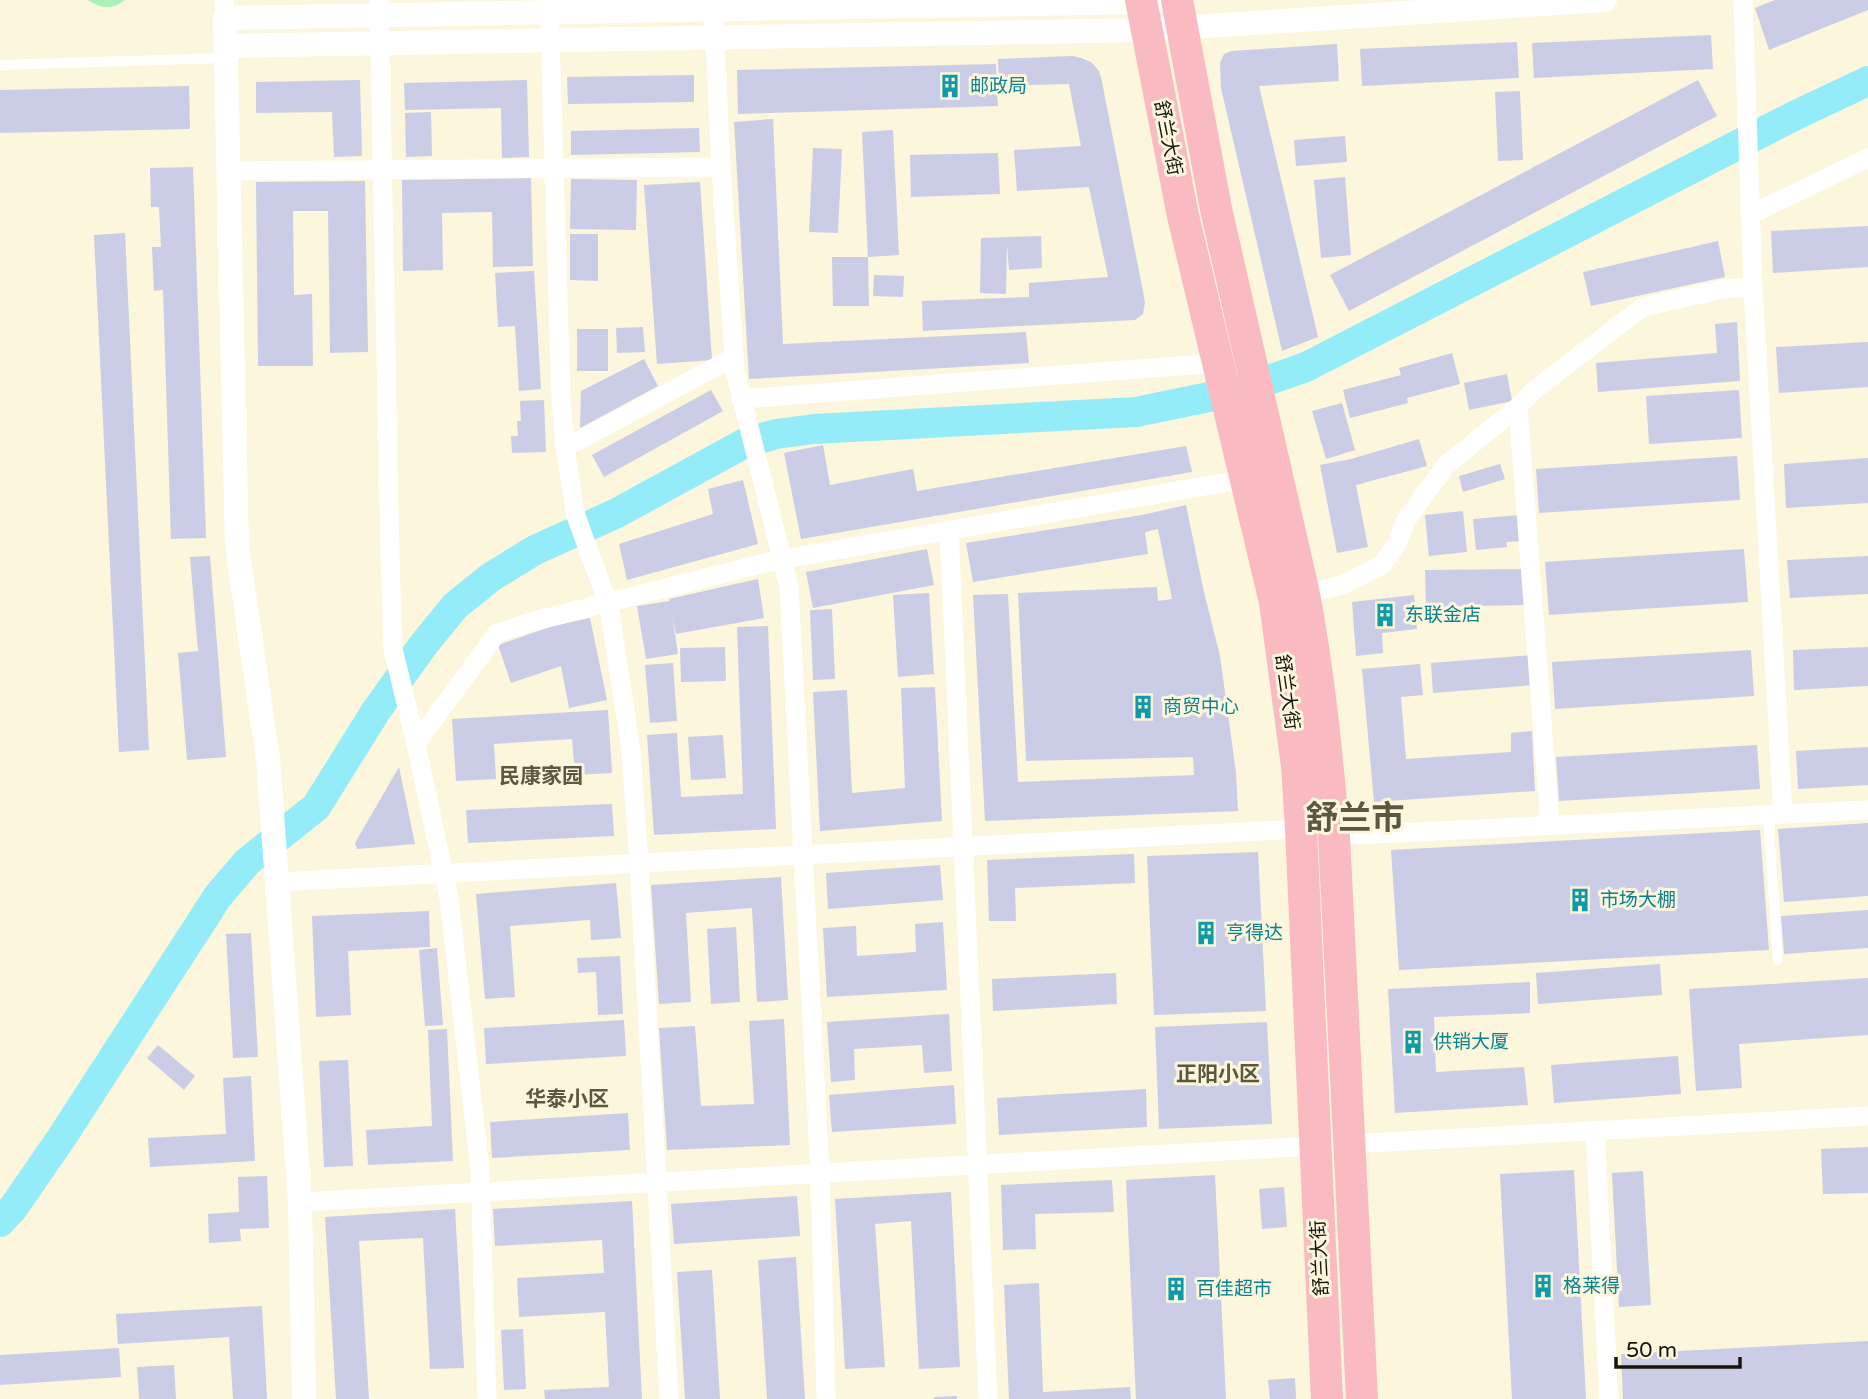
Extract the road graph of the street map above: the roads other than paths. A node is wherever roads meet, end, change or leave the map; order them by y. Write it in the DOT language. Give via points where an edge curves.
graph roads {
  1 [pos="1605,0"];
  2 [pos="1743,0"];
  3 [pos="713,5"];
  4 [pos="549,6"];
  5 [pos="379,8"];
  6 [pos="224,9"];
  7 [pos="1159,10"];
  8 [pos="714,38"];
  9 [pos="550,41"];
  10 [pos="380,44"];
  11 [pos="226,52"];
  12 [pos="0,65"];
  13 [pos="1868,158"];
  14 [pos="721,167"];
  15 [pos="554,169"];
  16 [pos="382,170"];
  17 [pos="229,171"];
  18 [pos="1750,208"];
  19 [pos="1753,287"];
  20 [pos="734,358"];
  21 [pos="1218,364"];
  22 [pos="742,402"];
  23 [pos="1518,407"];
  24 [pos="565,448"];
  25 [pos="1243,467"];
  26 [pos="949,530"];
  27 [pos="782,560"];
  28 [pos="1304,594"];
  29 [pos="608,603"];
  30 [pos="415,741"];
  31 [pos="1868,810"];
  32 [pos="1776,815"];
  33 [pos="1550,826"];
  34 [pos="1301,829"];
  35 [pos="1334,836"];
  36 [pos="963,846"];
  37 [pos="803,855"];
  38 [pos="639,863"];
  39 [pos="443,873"];
  40 [pos="277,882"];
  41 [pos="1778,960"];
  42 [pos="1868,1116"];
  43 [pos="1595,1131"];
  44 [pos="1349,1144"];
  45 [pos="1315,1146"];
  46 [pos="978,1165"];
  47 [pos="820,1173"];
  48 [pos="657,1182"];
  49 [pos="481,1192"];
  50 [pos="300,1202"];
  51 [pos="304,1399"];
  52 [pos="487,1399"];
  53 [pos="669,1399"];
  54 [pos="826,1399"];
  55 [pos="988,1399"];
  56 [pos="1327,1399"];
  57 [pos="1362,1399"];
  58 [pos="1609,1399"];
  1 -- 7 [label="street"];
  2 -- 18 [label="street"];
  3 -- 4 [label="street"];
  3 -- 7 [label="street"];
  3 -- 8 [label="street"];
  4 -- 5 [label="street"];
  4 -- 9 [label="street"];
  5 -- 6 [label="street"];
  5 -- 10 [label="street"];
  6 -- 11 [label="street"];
  7 -- 8 [label="street"];
  7 -- 21 [label="main road, 舒兰大街" via="1183,216"];
  7 -- 28 [label="main road, 舒兰大街" via="1216,209"];
  8 -- 9 [label="street"];
  8 -- 14 [label="street"];
  9 -- 10 [label="street"];
  9 -- 15 [label="street"];
  10 -- 11 [label="street"];
  10 -- 16 [label="street"];
  11 -- 12 [label="lane"];
  11 -- 17 [label="street"];
  13 -- 18 [label="street"];
  14 -- 15 [label="street"];
  14 -- 20 [label="street"];
  15 -- 16 [label="street"];
  15 -- 24 [label="street"];
  16 -- 17 [label="street"];
  16 -- 30 [label="street" via="393,649"];
  17 -- 40 [label="street" via="237,547 268,759"];
  18 -- 19 [label="street"];
  19 -- 23 [label="street" via="1643,307"];
  19 -- 32 [label="street"];
  20 -- 22 [label="street"];
  20 -- 24 [label="street"];
  21 -- 22 [label="street"];
  21 -- 25 [label="main road, 舒兰大街"];
  22 -- 27 [label="street"];
  23 -- 28 [label="street" via="1445,466 1405,522 1382,565 1342,585"];
  23 -- 33 [label="street"];
  24 -- 29 [label="street" via="576,516"];
  25 -- 26 [label="street"];
  25 -- 34 [label="main road, 舒兰大街" via="1275,602"];
  26 -- 27 [label="street"];
  26 -- 36 [label="street"];
  27 -- 29 [label="street"];
  27 -- 37 [label="street" via="789,587"];
  28 -- 35 [label="main road, 舒兰大街"];
  29 -- 30 [label="street" via="497,633"];
  29 -- 38 [label="street" via="631,751"];
  30 -- 39 [label="street"];
  31 -- 32 [label="street"];
  32 -- 33 [label="street"];
  32 -- 41 [label="lane"];
  33 -- 35 [label="street"];
  34 -- 36 [label="street"];
  34 -- 45 [label="main road, 舒兰大街"];
  35 -- 44 [label="main road, 舒兰大街"];
  36 -- 37 [label="street"];
  36 -- 46 [label="street"];
  37 -- 38 [label="street"];
  37 -- 47 [label="street"];
  38 -- 39 [label="street"];
  38 -- 48 [label="street"];
  39 -- 40 [label="street"];
  39 -- 49 [label="street"];
  40 -- 50 [label="street"];
  42 -- 43 [label="street"];
  43 -- 44 [label="street"];
  43 -- 58 [label="street"];
  44 -- 57 [label="main road, 舒兰大街"];
  45 -- 46 [label="street"];
  45 -- 56 [label="main road, 舒兰大街"];
  46 -- 47 [label="street"];
  46 -- 55 [label="street"];
  47 -- 48 [label="street"];
  47 -- 54 [label="street"];
  48 -- 49 [label="street"];
  48 -- 53 [label="street"];
  49 -- 50 [label="street"];
  49 -- 52 [label="street"];
  50 -- 51 [label="street"];
}
